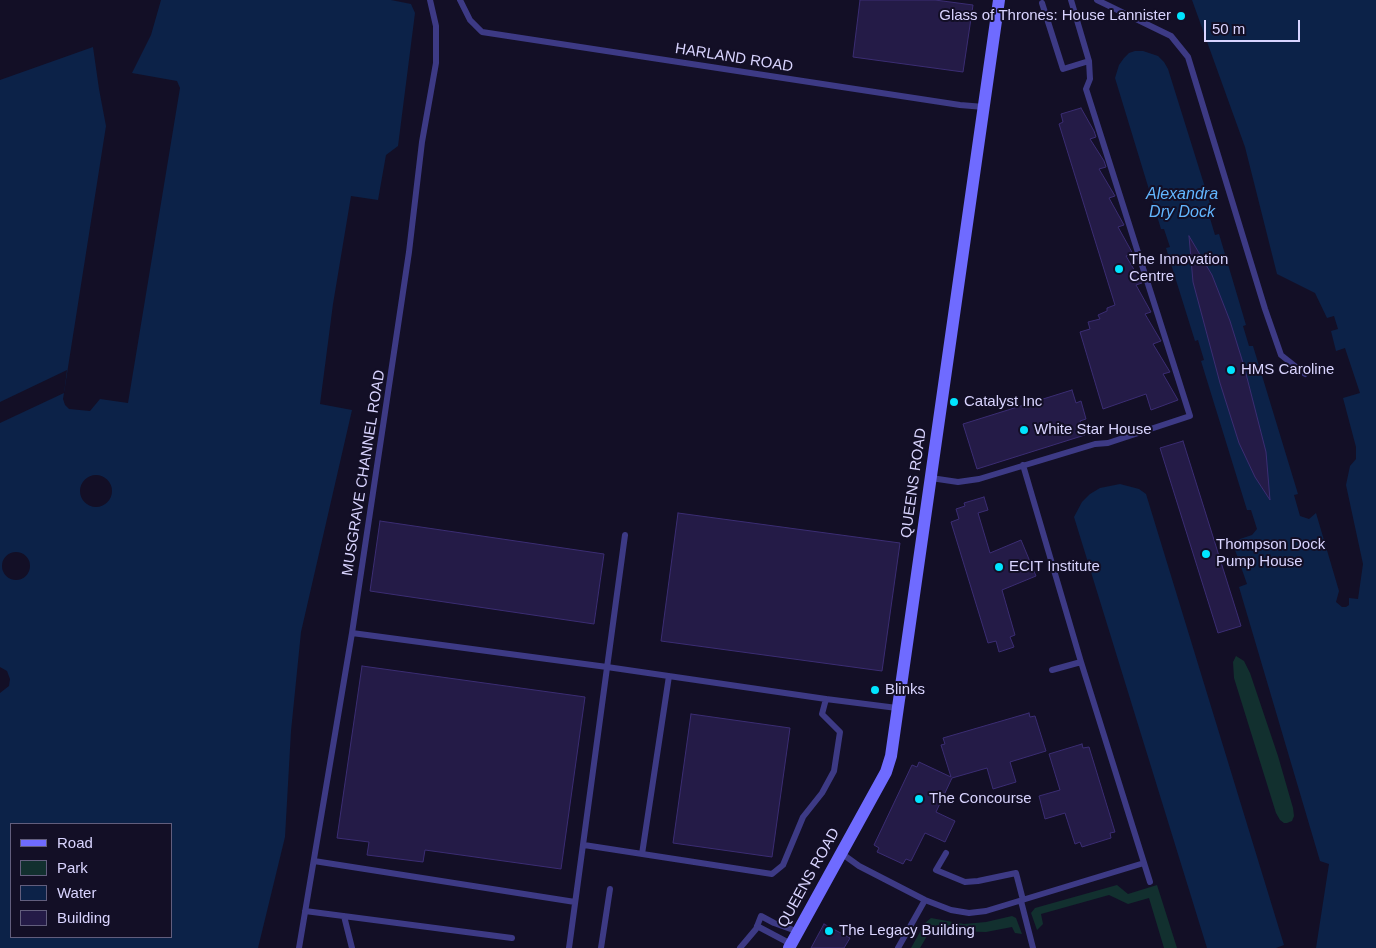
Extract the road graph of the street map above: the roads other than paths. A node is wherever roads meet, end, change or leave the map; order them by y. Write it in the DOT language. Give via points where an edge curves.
graph roads {
  1 [pos="430,0"];
  2 [pos="460,0"];
  3 [pos="999,0"];
  4 [pos="1071,0"];
  5 [pos="1097,0"];
  6 [pos="1042,3"];
  7 [pos="1089,61"];
  8 [pos="984,107"];
  9 [pos="1305,374"];
  10 [pos="1023,465"];
  11 [pos="931,478"];
  12 [pos="625,535"];
  13 [pos="352,632"];
  14 [pos="1081,662"];
  15 [pos="607,667"];
  16 [pos="1052,670"];
  17 [pos="669,676"];
  18 [pos="826,699"];
  19 [pos="897,708"];
  20 [pos="584,845"];
  21 [pos="841,853"];
  22 [pos="946,853"];
  23 [pos="642,854"];
  24 [pos="314,861"];
  25 [pos="1144,863"];
  26 [pos="1150,882"];
  27 [pos="610,888"];
  28 [pos="925,900"];
  29 [pos="1022,901"];
  30 [pos="575,902"];
  31 [pos="305,910"];
  32 [pos="344,916"];
  33 [pos="757,926"];
  34 [pos="799,932"];
  35 [pos="512,938"];
  36 [pos="790,946"];
  37 [pos="299,948"];
  38 [pos="352,948"];
  39 [pos="569,948"];
  40 [pos="601,948"];
  41 [pos="740,948"];
  42 [pos="898,948"];
  43 [pos="1033,948"];
  1 -- 13 [label="lane, MUSGRAVE CHANNEL ROAD" via="436,26 436,63"];
  2 -- 8 [label="lane, HARLAND ROAD" via="470,20 482,32"];
  3 -- 8 [label="street, QUEENS ROAD"];
  4 -- 7 [label="lane"];
  5 -- 9 [label="lane" via="1170,36 1188,57 1281,355"];
  6 -- 7 [label="lane" via="1063,69"];
  7 -- 10 [label="lane" via="1090,78 1086,88 1190,416 1108,443"];
  8 -- 11 [label="street, QUEENS ROAD"];
  10 -- 11 [label="lane" via="958,482"];
  10 -- 14 [label="lane"];
  11 -- 19 [label="street, QUEENS ROAD"];
  12 -- 15 [label="lane"];
  13 -- 15 [label="lane"];
  13 -- 24 [label="lane, MUSGRAVE CHANNEL ROAD"];
  14 -- 16 [label="lane"];
  14 -- 25 [label="lane"];
  15 -- 17 [label="lane"];
  15 -- 20 [label="lane"];
  17 -- 18 [label="lane"];
  17 -- 23 [label="lane"];
  18 -- 19 [label="lane"];
  18 -- 23 [label="lane" via="822,714 840,732 834,772 803,817 782,865 772,874"];
  19 -- 21 [label="street, QUEENS ROAD" via="886,772"];
  20 -- 23 [label="lane"];
  20 -- 30 [label="lane"];
  21 -- 28 [label="lane" via="859,866"];
  21 -- 34 [label="street, QUEENS ROAD"];
  22 -- 29 [label="lane" via="936,870 965,882 1016,873"];
  24 -- 30 [label="lane"];
  24 -- 31 [label="lane, MUSGRAVE CHANNEL ROAD"];
  25 -- 26 [label="lane"];
  25 -- 29 [label="lane"];
  27 -- 40 [label="lane"];
  28 -- 29 [label="lane" via="969,913 986,912"];
  28 -- 42 [label="lane"];
  29 -- 43 [label="lane"];
  30 -- 39 [label="lane"];
  31 -- 32 [label="lane"];
  31 -- 37 [label="lane, MUSGRAVE CHANNEL ROAD"];
  32 -- 35 [label="lane"];
  32 -- 38 [label="lane"];
  33 -- 34 [label="lane" via="761,916"];
  33 -- 36 [label="lane"];
  33 -- 41 [label="lane"];
  34 -- 36 [label="street, QUEENS ROAD"];
}
